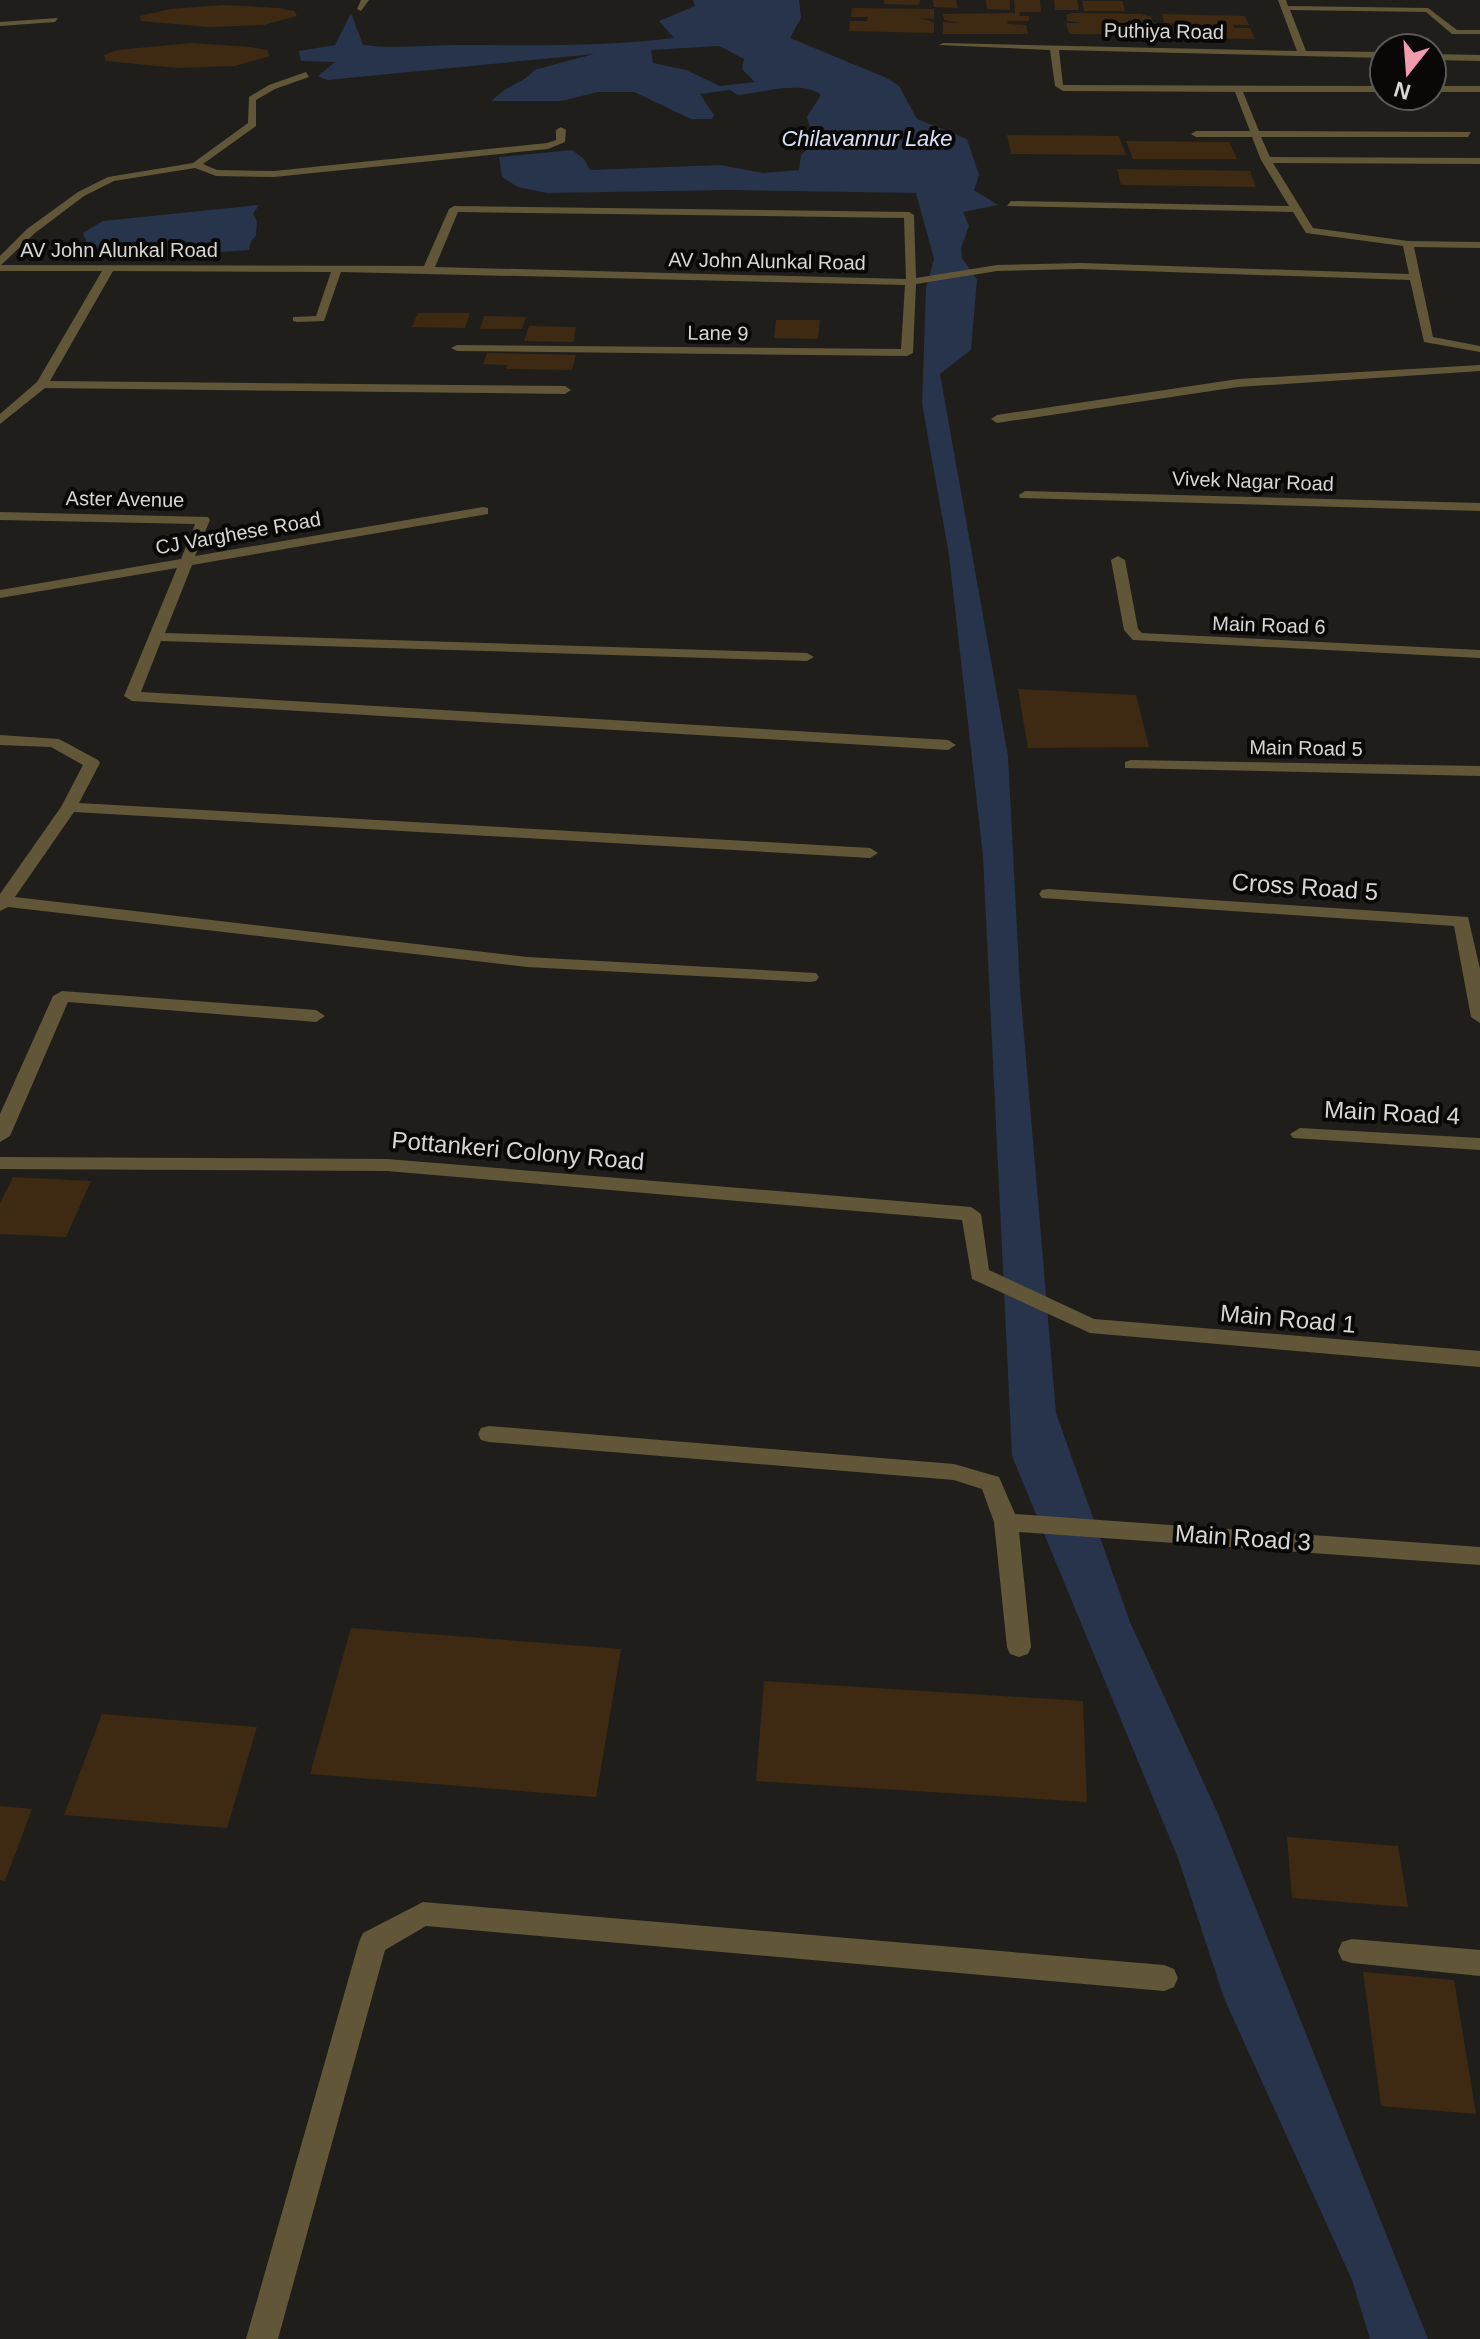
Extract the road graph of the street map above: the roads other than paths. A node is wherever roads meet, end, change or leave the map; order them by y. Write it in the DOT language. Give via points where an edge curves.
graph roads {
  1 [pos="365,0"];
  2 [pos="1284,4"];
  3 [pos="361,9"];
  4 [pos="55,20"];
  5 [pos="0,24"];
  6 [pos="1480,32"];
  7 [pos="943,45"];
  8 [pos="1054,47"];
  9 [pos="1302,52"];
  10 [pos="1368,54"];
  11 [pos="1448,57"];
  12 [pos="1480,58"];
  13 [pos="306,75"];
  14 [pos="1238,89"];
  15 [pos="1368,89"];
  16 [pos="1448,89"];
  17 [pos="1480,89"];
  18 [pos="561,130"];
  19 [pos="1196,134"];
  20 [pos="1468,134"];
  21 [pos="1257,135"];
  22 [pos="1266,160"];
  23 [pos="1480,161"];
  24 [pos="196,165"];
  25 [pos="1011,204"];
  26 [pos="1294,209"];
  27 [pos="1408,244"];
  28 [pos="1480,245"];
  29 [pos="0,265"];
  30 [pos="109,269"];
  31 [pos="337,269"];
  32 [pos="428,270"];
  33 [pos="1414,277"];
  34 [pos="911,282"];
  35 [pos="297,319"];
  36 [pos="457,348"];
  37 [pos="1480,349"];
  38 [pos="1480,368"];
  39 [pos="42,384"];
  40 [pos="565,390"];
  41 [pos="29,403"];
  42 [pos="997,419"];
  43 [pos="0,420"];
  44 [pos="1025,495"];
  45 [pos="1480,507"];
  46 [pos="483,511"];
  47 [pos="0,516"];
  48 [pos="1118,560"];
  49 [pos="185,563"];
  50 [pos="0,594"];
  51 [pos="158,637"];
  52 [pos="1480,654"];
  53 [pos="807,657"];
  54 [pos="0,740"];
  55 [pos="948,745"];
  56 [pos="1131,765"];
  57 [pos="1480,771"];
  58 [pos="69,807"];
  59 [pos="870,853"];
  60 [pos="1048,894"];
  61 [pos="2,903"];
  62 [pos="810,977"];
  63 [pos="316,1016"];
  64 [pos="1480,1017"];
  65 [pos="1300,1134"];
  66 [pos="0,1136"];
  67 [pos="1480,1144"];
  68 [pos="0,1163"];
  69 [pos="979,1274"];
  70 [pos="1480,1359"];
  71 [pos="489,1434"];
  72 [pos="1006,1522"];
  73 [pos="1480,1556"];
  74 [pos="1019,1647"];
  75 [pos="1352,1951"];
  76 [pos="1480,1963"];
  77 [pos="1164,1978"];
  78 [pos="262,2339"];
  1 -- 3 [label="street"];
  2 -- 6 [label="street" via="1428,10 1455,32"];
  2 -- 9 [label="street"];
  4 -- 5 [label="street"];
  7 -- 8 [label="street, Puthiya Road"];
  8 -- 9 [label="street, Puthiya Road"];
  8 -- 14 [label="street" via="1063,88"];
  9 -- 10 [label="street, Puthiya Road"];
  11 -- 12 [label="street"];
  13 -- 24 [label="street" via="252,99 253,124"];
  14 -- 15 [label="street"];
  14 -- 21 [label="street"];
  16 -- 17 [label="street"];
  18 -- 24 [label="street" via="560,142 548,146 289,172 216,173"];
  19 -- 21 [label="street"];
  20 -- 21 [label="street"];
  21 -- 22 [label="street"];
  22 -- 23 [label="street"];
  22 -- 26 [label="street"];
  24 -- 29 [label="street" via="111,179 81,194 31,231"];
  25 -- 26 [label="street"];
  26 -- 27 [label="street" via="1314,234"];
  27 -- 28 [label="street"];
  27 -- 33 [label="street"];
  29 -- 30 [label="street, AV John Alunkal Road"];
  30 -- 31 [label="street, AV John Alunkal Road"];
  30 -- 39 [label="street"];
  31 -- 32 [label="street, AV John Alunkal Road"];
  31 -- 35 [label="street" via="320,319"];
  32 -- 34 [label="street, AV John Alunkal Road"];
  32 -- 34 [label="street" via="454,209 909,215"];
  33 -- 34 [label="street, AV John Alunkal Road" via="1081,266 997,268"];
  33 -- 37 [label="street" via="1428,340"];
  34 -- 36 [label="street, Lane 9" via="907,353"];
  38 -- 42 [label="street" via="1238,383"];
  39 -- 40 [label="street"];
  39 -- 41 [label="street"];
  39 -- 43 [label="street"];
  44 -- 45 [label="street, Vivek Nagar Road"];
  46 -- 49 [label="street, CJ Varghese Road"];
  47 -- 49 [label="street, Aster Avenue" via="203,520"];
  48 -- 52 [label="street, Main Road 6" via="1131,630 1138,637"];
  49 -- 50 [label="street, CJ Varghese Road"];
  49 -- 51 [label="street"];
  51 -- 53 [label="street"];
  51 -- 55 [label="street" via="132,696"];
  54 -- 58 [label="street" via="54,742 92,763"];
  56 -- 57 [label="street, Main Road 5"];
  58 -- 59 [label="street"];
  58 -- 61 [label="street"];
  60 -- 64 [label="street, Cross Road 5" via="1462,921"];
  61 -- 62 [label="street" via="527,962"];
  63 -- 66 [label="street" via="62,996"];
  65 -- 67 [label="street, Main Road 4"];
  68 -- 69 [label="street, Pottankeri Colony Road" via="387,1165 971,1214"];
  69 -- 70 [label="street, Main Road 1" via="1090,1326"];
  71 -- 72 [label="street" via="954,1472 991,1483"];
  72 -- 73 [label="street, Main Road 3"];
  72 -- 74 [label="street"];
  75 -- 76 [label="street"];
  77 -- 78 [label="street" via="423,1914 373,1942"];
}
